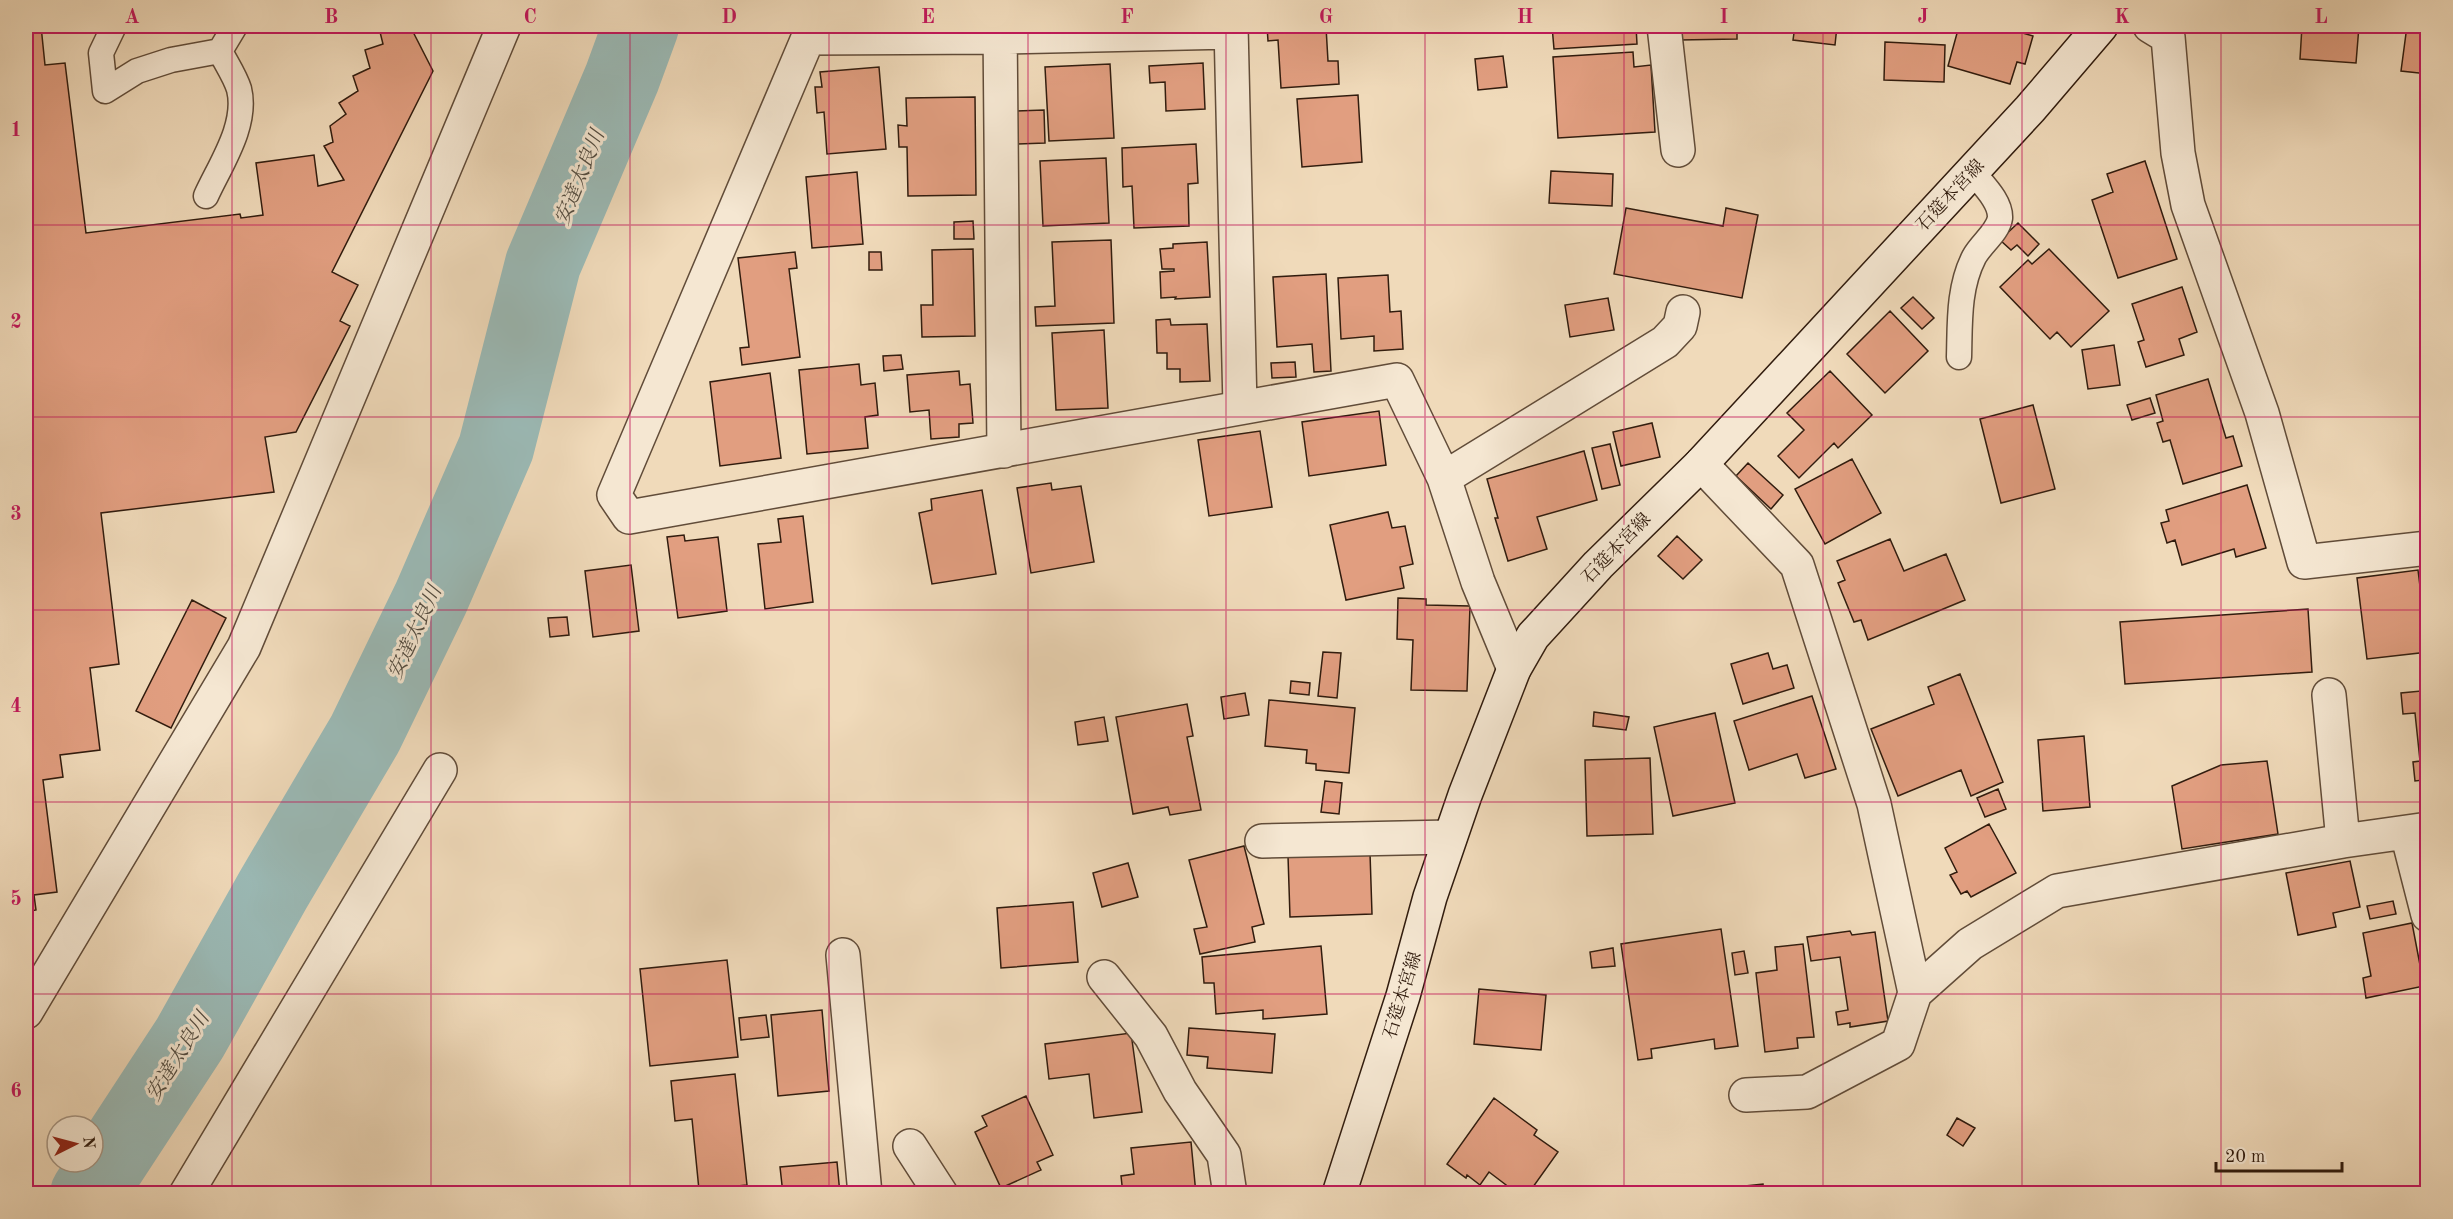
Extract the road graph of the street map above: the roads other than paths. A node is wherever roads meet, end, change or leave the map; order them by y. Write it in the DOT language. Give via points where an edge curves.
graph roads {
  1 [pos="114,26"];
  2 [pos="235,26"];
  3 [pos="504,26"];
  4 [pos="1664,26"];
  5 [pos="2101,26"];
  6 [pos="2150,26"];
  7 [pos="1231,29"];
  8 [pos="1000,31"];
  9 [pos="220,51"];
  10 [pos="1678,150"];
  11 [pos="1972,171"];
  12 [pos="206,196"];
  13 [pos="1683,312"];
  14 [pos="1959,357"];
  15 [pos="1240,407"];
  16 [pos="1004,451"];
  17 [pos="1701,464"];
  18 [pos="1443,478"];
  19 [pos="2427,548"];
  20 [pos="1514,669"];
  21 [pos="2329,695"];
  22 [pos="440,770"];
  23 [pos="2417,831"];
  24 [pos="1450,837"];
  25 [pos="1262,841"];
  26 [pos="2343,841"];
  27 [pos="2427,915"];
  28 [pos="843,955"];
  29 [pos="1104,976"];
  30 [pos="1916,993"];
  31 [pos="26,1012"];
  32 [pos="1746,1095"];
  33 [pos="910,1146"];
  34 [pos="186,1194"];
  35 [pos="865,1194"];
  36 [pos="941,1194"];
  37 [pos="1230,1194"];
  38 [pos="1339,1194"];
  1 -- 9 [label="lane" via="102,53 105,92 137,71"];
  2 -- 9 [label="lane"];
  3 -- 31 [label="street" via="244,646"];
  4 -- 10 [label="street"];
  5 -- 11 [label="street, 石筵本宮線"];
  6 -- 19 [label="street" via="2168,37 2178,153 2188,205 2262,412 2304,562"];
  7 -- 8 [label="street"];
  7 -- 15 [label="street"];
  8 -- 16 [label="street"];
  8 -- 16 [label="street" via="808,38 614,495 629,517"];
  9 -- 12 [label="lane" via="238,89 241,112"];
  11 -- 14 [label="lane" via="1998,205 2000,220 1974,256 1964,284"];
  11 -- 17 [label="street, 石筵本宮線"];
  13 -- 18 [label="street" via="1680,326 1665,342"];
  15 -- 16 [label="street"];
  15 -- 18 [label="street" via="1397,380"];
  17 -- 20 [label="street, 石筵本宮線" via="1533,636"];
  17 -- 30 [label="street" via="1797,565 1874,804"];
  18 -- 20 [label="street" via="1478,582"];
  20 -- 24 [label="street, 石筵本宮線"];
  21 -- 26 [label="street"];
  22 -- 34 [label="street"];
  23 -- 26 [label="street"];
  23 -- 27 [label="street"];
  24 -- 25 [label="street"];
  24 -- 38 [label="street, 石筵本宮線"];
  26 -- 30 [label="street" via="2057,891 1970,944"];
  28 -- 35 [label="street"];
  29 -- 37 [label="street" via="1150,1036 1179,1091 1224,1155"];
  30 -- 32 [label="street" via="1898,1044 1808,1092"];
  33 -- 36 [label="street"];
}
